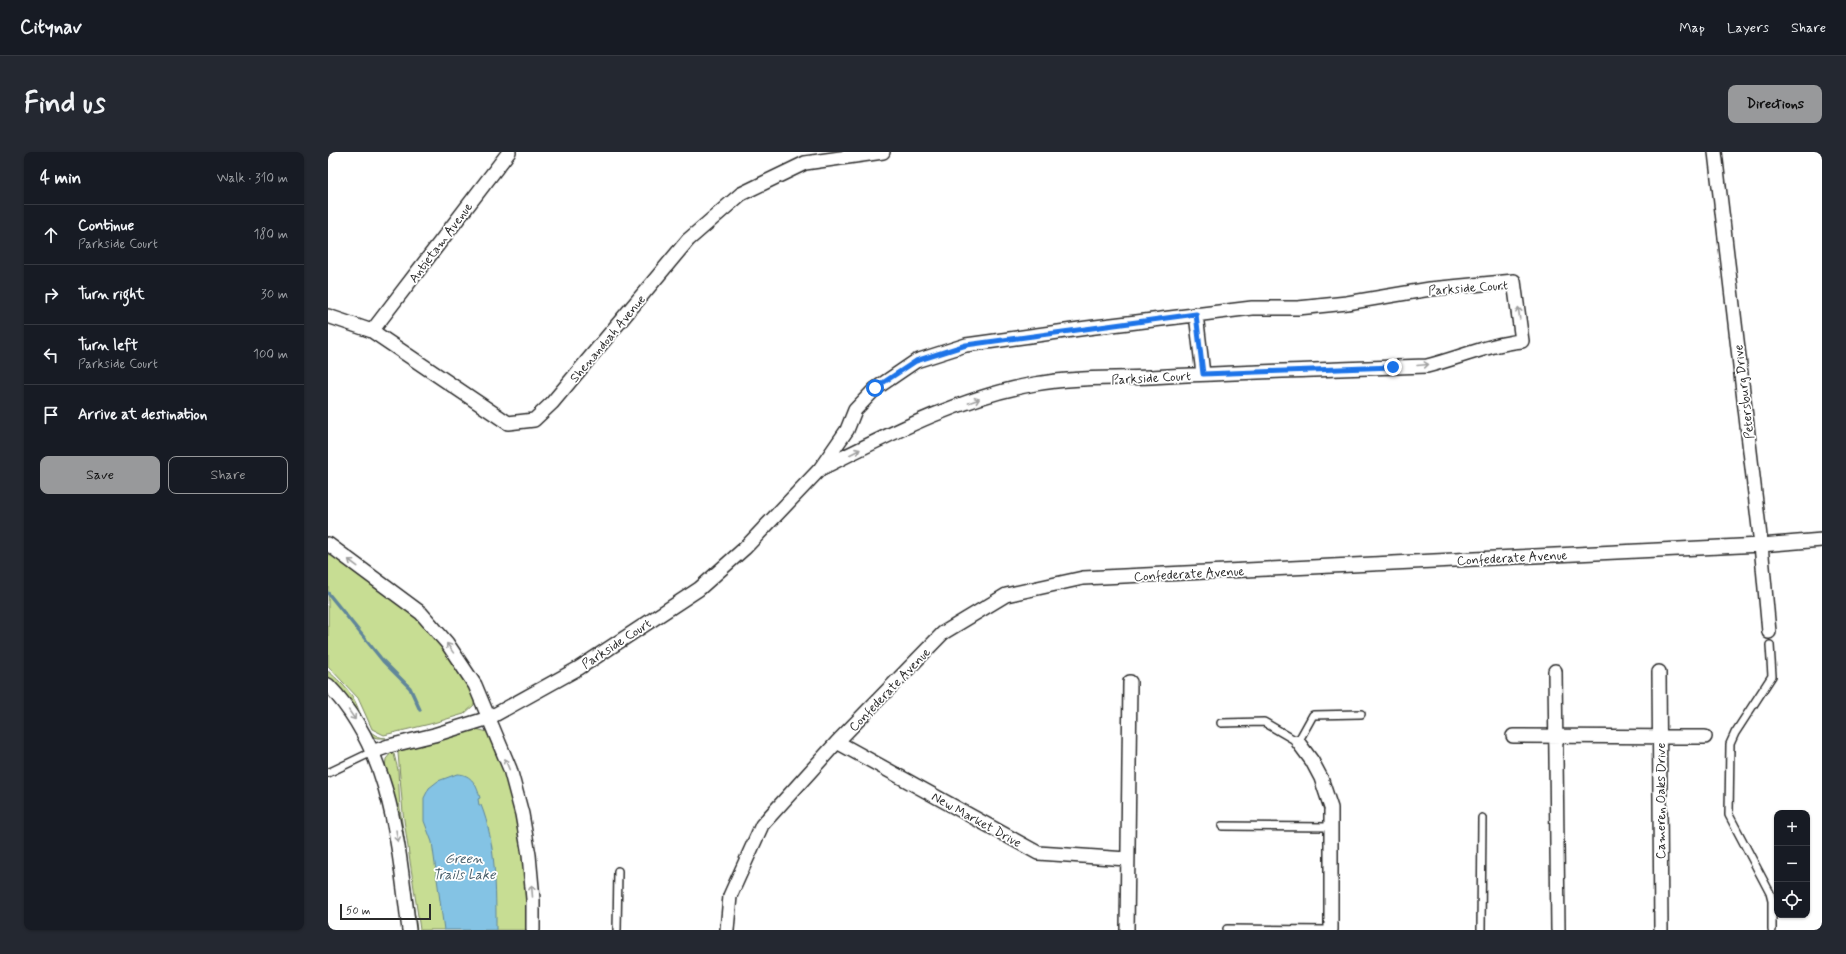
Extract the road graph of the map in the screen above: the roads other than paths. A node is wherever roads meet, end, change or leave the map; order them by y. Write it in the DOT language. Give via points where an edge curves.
graph roads {
  1 [pos="509,152"];
  2 [pos="883,152"];
  3 [pos="1715,152"];
  4 [pos="1196,314"];
  5 [pos="328,316"];
  6 [pos="372,331"];
  7 [pos="1203,374"];
  8 [pos="820,470"];
  9 [pos="1822,540"];
  10 [pos="328,544"];
  11 [pos="1761,545"];
  12 [pos="1769,632"];
  13 [pos="1770,645"];
  14 [pos="1556,671"];
  15 [pos="1659,672"];
  16 [pos="1130,682"];
  17 [pos="328,685"];
  18 [pos="1361,714"];
  19 [pos="489,718"];
  20 [pos="1221,723"];
  21 [pos="1512,736"];
  22 [pos="1556,736"];
  23 [pos="1660,736"];
  24 [pos="1705,737"];
  25 [pos="837,742"];
  26 [pos="1298,742"];
  27 [pos="372,752"];
  28 [pos="328,773"];
  29 [pos="1482,818"];
  30 [pos="1222,826"];
  31 [pos="1331,827"];
  32 [pos="1127,859"];
  33 [pos="618,871"];
  34 [pos="1227,929"];
  35 [pos="409,930"];
  36 [pos="533,930"];
  37 [pos="617,930"];
  38 [pos="728,930"];
  39 [pos="1127,930"];
  40 [pos="1330,930"];
  41 [pos="1481,930"];
  42 [pos="1558,930"];
  43 [pos="1661,930"];
  44 [pos="1772,930"];
  1 -- 6 [label="street, Antietam Avenue"];
  2 -- 6 [label="street, Shenandoah Avenue" via="805,163 741,194 688,240 552,403 534,420 508,423"];
  3 -- 11 [label="street, Petersburg Drive"];
  4 -- 7 [label="street"];
  7 -- 4 [label="street, Parkside Court, one-way" via="1427,366 1502,343 1522,341 1514,281 1430,289 1347,303"];
  4 -- 8 [label="street, Parkside Court" via="966,345 916,361 875,388 855,410 847,430"];
  5 -- 6 [label="street, Shenandoah Avenue"];
  8 -- 7 [label="street, Parkside Court, one-way" via="878,440 927,419 976,399 1008,390 1058,382"];
  8 -- 19 [label="street, Parkside Court" via="745,548 699,589 579,668"];
  9 -- 11 [label="street, Confederate Avenue"];
  19 -- 10 [label="street, one-way" via="475,685 447,643 421,614"];
  11 -- 12 [label="street, Petersburg Drive"];
  11 -- 25 [label="street, Confederate Avenue" via="1083,578 1006,595 943,633"];
  13 -- 44 [label="lane" via="1772,676 1730,744 1729,814 1770,893"];
  14 -- 22 [label="street"];
  15 -- 23 [label="street, Cameren Oaks Drive"];
  16 -- 32 [label="street"];
  17 -- 27 [label="street, one-way" via="353,715"];
  18 -- 26 [label="lane" via="1313,715"];
  19 -- 27 [label="street, Parkside Court"];
  36 -- 19 [label="street, one-way" via="529,854 522,814 510,769"];
  20 -- 26 [label="lane" via="1264,722"];
  21 -- 22 [label="street"];
  22 -- 23 [label="street"];
  22 -- 42 [label="street"];
  23 -- 24 [label="street"];
  23 -- 43 [label="street, Cameren Oaks Drive"];
  25 -- 32 [label="street, New Market Drive" via="1038,853"];
  25 -- 38 [label="street, Confederate Avenue" via="762,825 730,896"];
  26 -- 31 [label="street" via="1321,778 1331,808"];
  27 -- 28 [label="lane"];
  27 -- 35 [label="street, one-way" via="385,785 394,819"];
  29 -- 41 [label="lane"];
  30 -- 31 [label="lane"];
  31 -- 40 [label="street"];
  32 -- 39 [label="street"];
  33 -- 37 [label="lane"];
  34 -- 40 [label="lane"];
}
